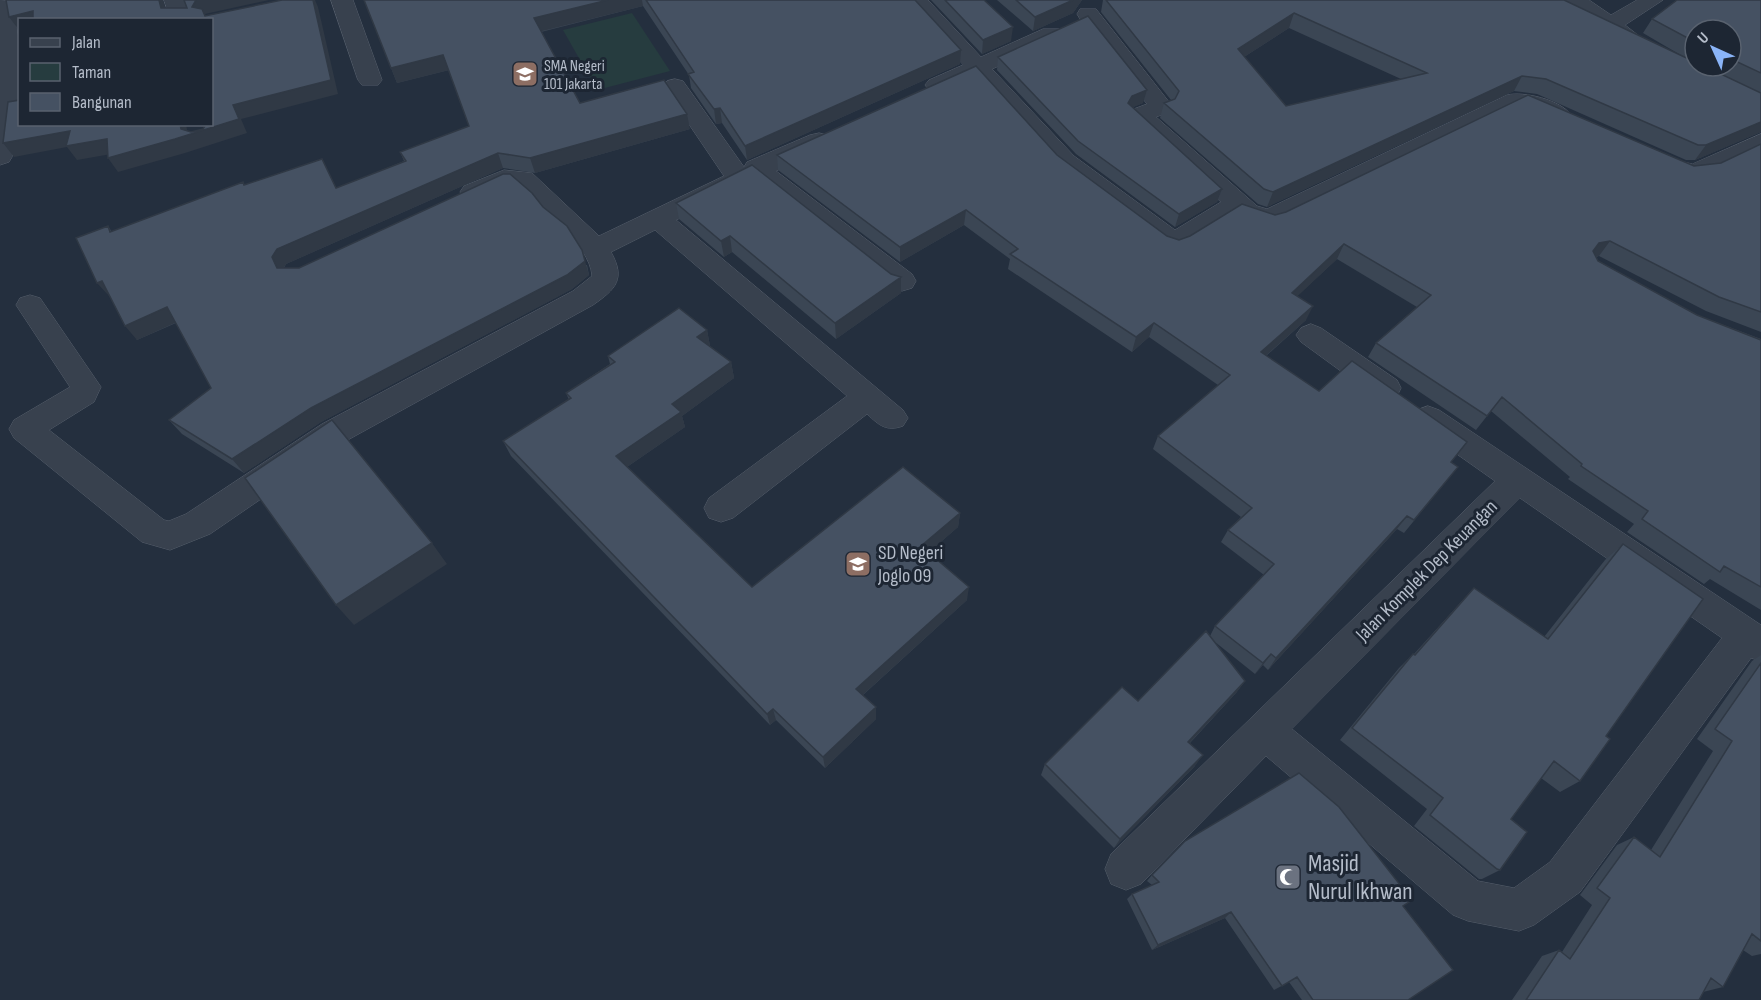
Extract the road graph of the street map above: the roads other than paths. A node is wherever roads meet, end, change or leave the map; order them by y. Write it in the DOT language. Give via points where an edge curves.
graph roads {
  1 [pos="175,0"];
  2 [pos="342,0"];
  3 [pos="916,0"];
  4 [pos="1575,0"];
  5 [pos="1652,0"];
  6 [pos="0,1"];
  7 [pos="1092,7"];
  8 [pos="181,18"];
  9 [pos="1610,25"];
  10 [pos="1659,55"];
  11 [pos="14,65"];
  12 [pos="978,66"];
  13 [pos="370,80"];
  14 [pos="675,86"];
  15 [pos="920,94"];
  16 [pos="1582,126"];
  17 [pos="836,132"];
  18 [pos="1761,141"];
  19 [pos="1646,155"];
  20 [pos="0,157"];
  21 [pos="747,173"];
  22 [pos="449,203"];
  23 [pos="1237,204"];
  24 [pos="657,218"];
  25 [pos="597,248"];
  26 [pos="902,281"];
  27 [pos="30,305"];
  28 [pos="1311,335"];
  29 [pos="867,397"];
  30 [pos="892,418"];
  31 [pos="1518,479"];
  32 [pos="721,508"];
  33 [pos="1754,640"];
  34 [pos="1265,731"];
  35 [pos="1126,869"];
  1 -- 8 [label="street"];
  2 -- 13 [label="street"];
  3 -- 12 [label="street"];
  4 -- 9 [label="street"];
  5 -- 9 [label="street"];
  6 -- 11 [label="street"];
  7 -- 12 [label="street" via="1077,25 1021,36"];
  7 -- 23 [label="street" via="1161,107 1139,115"];
  9 -- 10 [label="street"];
  11 -- 20 [label="street"];
  12 -- 15 [label="street"];
  12 -- 23 [label="street" via="1065,162 1174,243"];
  14 -- 21 [label="street"];
  16 -- 23 [label="street" via="1528,101 1515,100 1270,218 1258,217"];
  17 -- 21 [label="street"];
  18 -- 19 [label="street" via="1690,172"];
  21 -- 24 [label="street"];
  21 -- 26 [label="street"];
  22 -- 25 [label="street" via="504,178 523,179"];
  24 -- 25 [label="street"];
  24 -- 29 [label="street"];
  25 -- 27 [label="street" via="606,274 601,285 583,298 333,433 198,524 170,536 154,532 25,429 76,399 86,387"];
  28 -- 31 [label="street"];
  29 -- 30 [label="street"];
  29 -- 32 [label="street"];
  31 -- 33 [label="street"];
  31 -- 34 [label="street, Jalan Komplek Dep Keuangan"];
  33 -- 34 [label="street" via="1565,877 1519,910 1468,900"];
  34 -- 35 [label="street, Jalan Komplek Dep Keuangan"];
}
